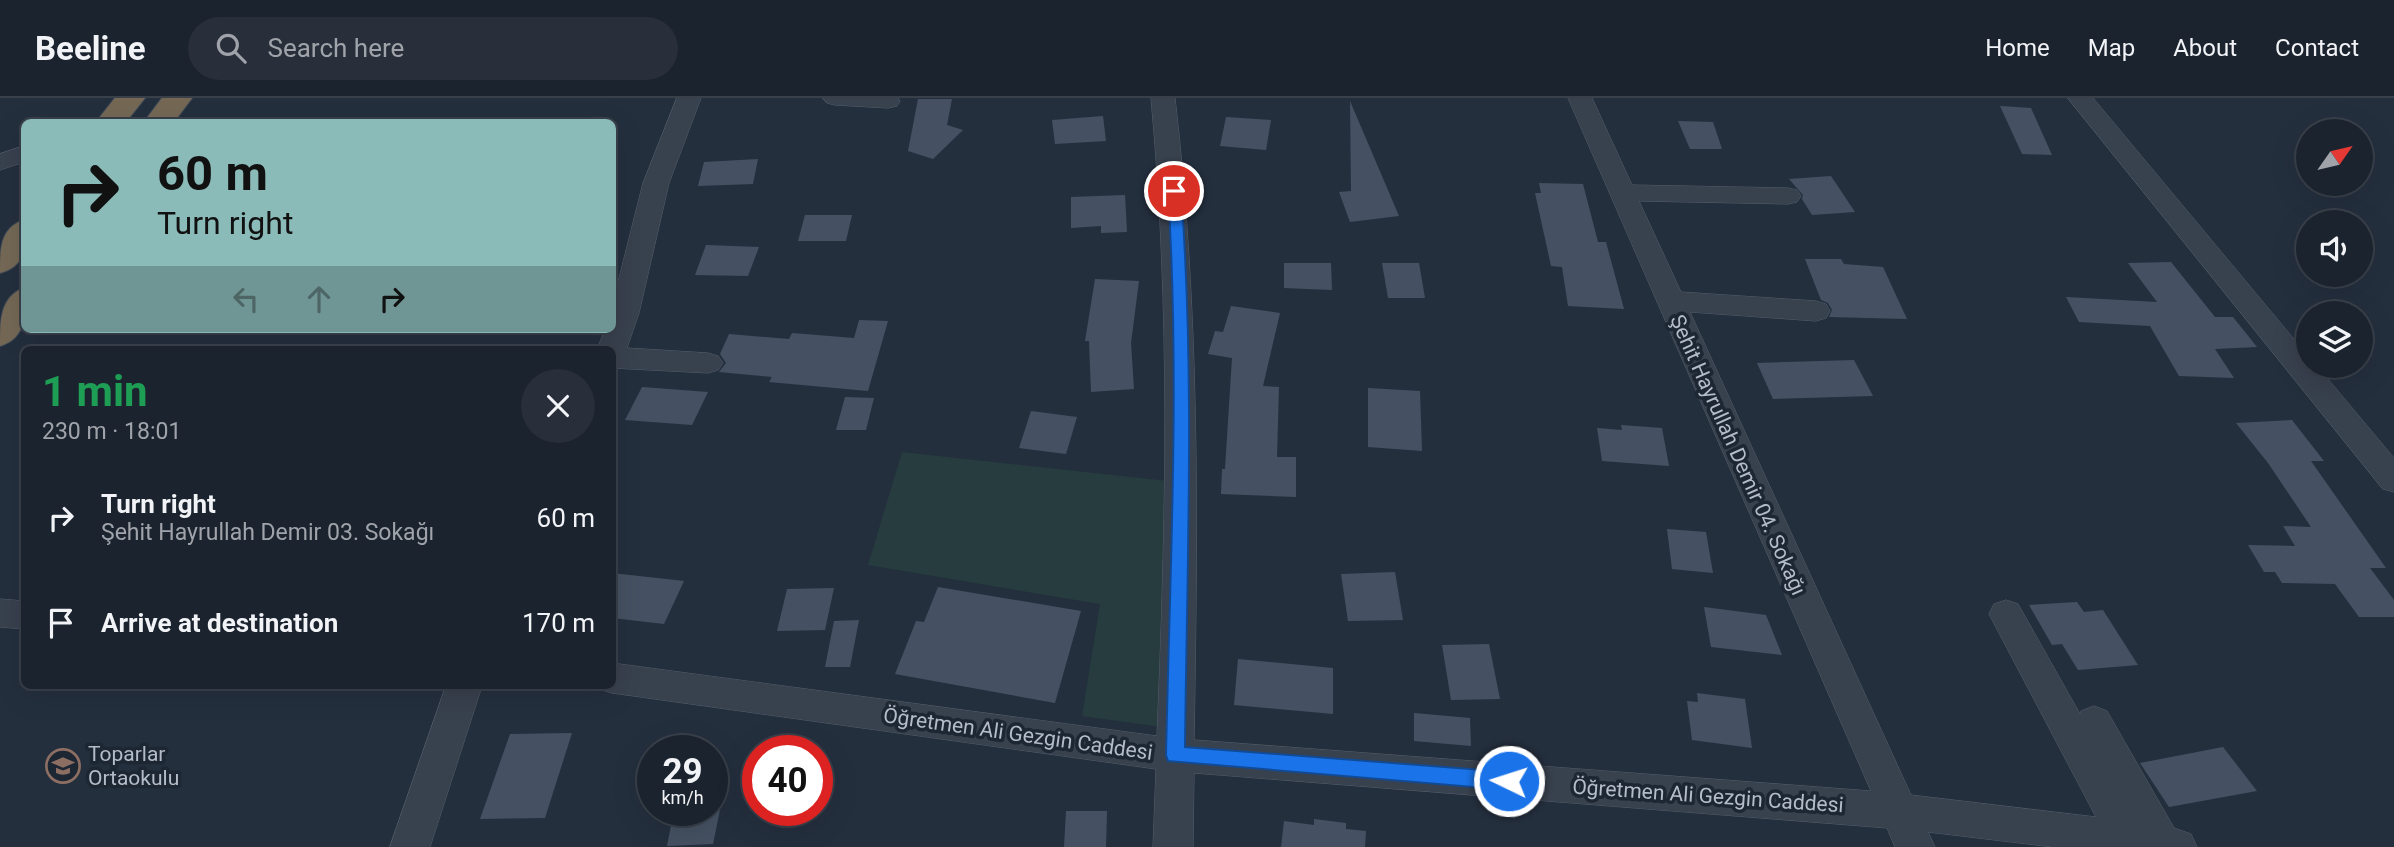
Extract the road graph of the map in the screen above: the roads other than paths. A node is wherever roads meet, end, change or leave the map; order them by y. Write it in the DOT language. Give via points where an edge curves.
graph roads {
  1 [pos="130,98"];
  2 [pos="177,98"];
  3 [pos="689,98"];
  4 [pos="835,98"];
  5 [pos="1163,98"];
  6 [pos="1580,98"];
  7 [pos="2080,98"];
  8 [pos="888,101"];
  9 [pos="113,119"];
  10 [pos="161,119"];
  11 [pos="21,155"];
  12 [pos="0,162"];
  13 [pos="1621,193"];
  14 [pos="1788,197"];
  15 [pos="1669,301"];
  16 [pos="21,304"];
  17 [pos="1816,311"];
  18 [pos="0,334"];
  19 [pos="613,346"];
  20 [pos="616,358"];
  21 [pos="708,363"];
  22 [pos="2394,480"];
  23 [pos="0,613"];
  24 [pos="2006,614"];
  25 [pos="21,615"];
  26 [pos="616,679"];
  27 [pos="463,689"];
  28 [pos="2094,722"];
  29 [pos="1175,755"];
  30 [pos="1898,811"];
  31 [pos="2156,844"];
  32 [pos="410,847"];
  33 [pos="1173,847"];
  34 [pos="1915,847"];
  1 -- 9 [label="highway"];
  2 -- 10 [label="highway"];
  3 -- 19 [label="street" via="656,183"];
  4 -- 8 [label="street"];
  5 -- 29 [label="street" via="1175,207 1182,414"];
  6 -- 13 [label="street, Şehit Hayrullah Demir 04. Sokağı"];
  7 -- 22 [label="street"];
  11 -- 12 [label="street"];
  13 -- 14 [label="street"];
  13 -- 15 [label="street, Şehit Hayrullah Demir 04. Sokağı"];
  15 -- 17 [label="street"];
  15 -- 30 [label="street, Şehit Hayrullah Demir 04. Sokağı"];
  16 -- 18 [label="highway"];
  20 -- 21 [label="street"];
  23 -- 25 [label="street"];
  24 -- 31 [label="street"];
  26 -- 29 [label="street, Öğretmen Ali Gezgin Caddesi"];
  27 -- 32 [label="street"];
  28 -- 31 [label="street"];
  29 -- 30 [label="street, Öğretmen Ali Gezgin Caddesi"];
  29 -- 33 [label="street"];
  30 -- 31 [label="street, Öğretmen Ali Gezgin Caddesi"];
  30 -- 34 [label="street, Şehit Hayrullah Demir 04. Sokağı"];
}
